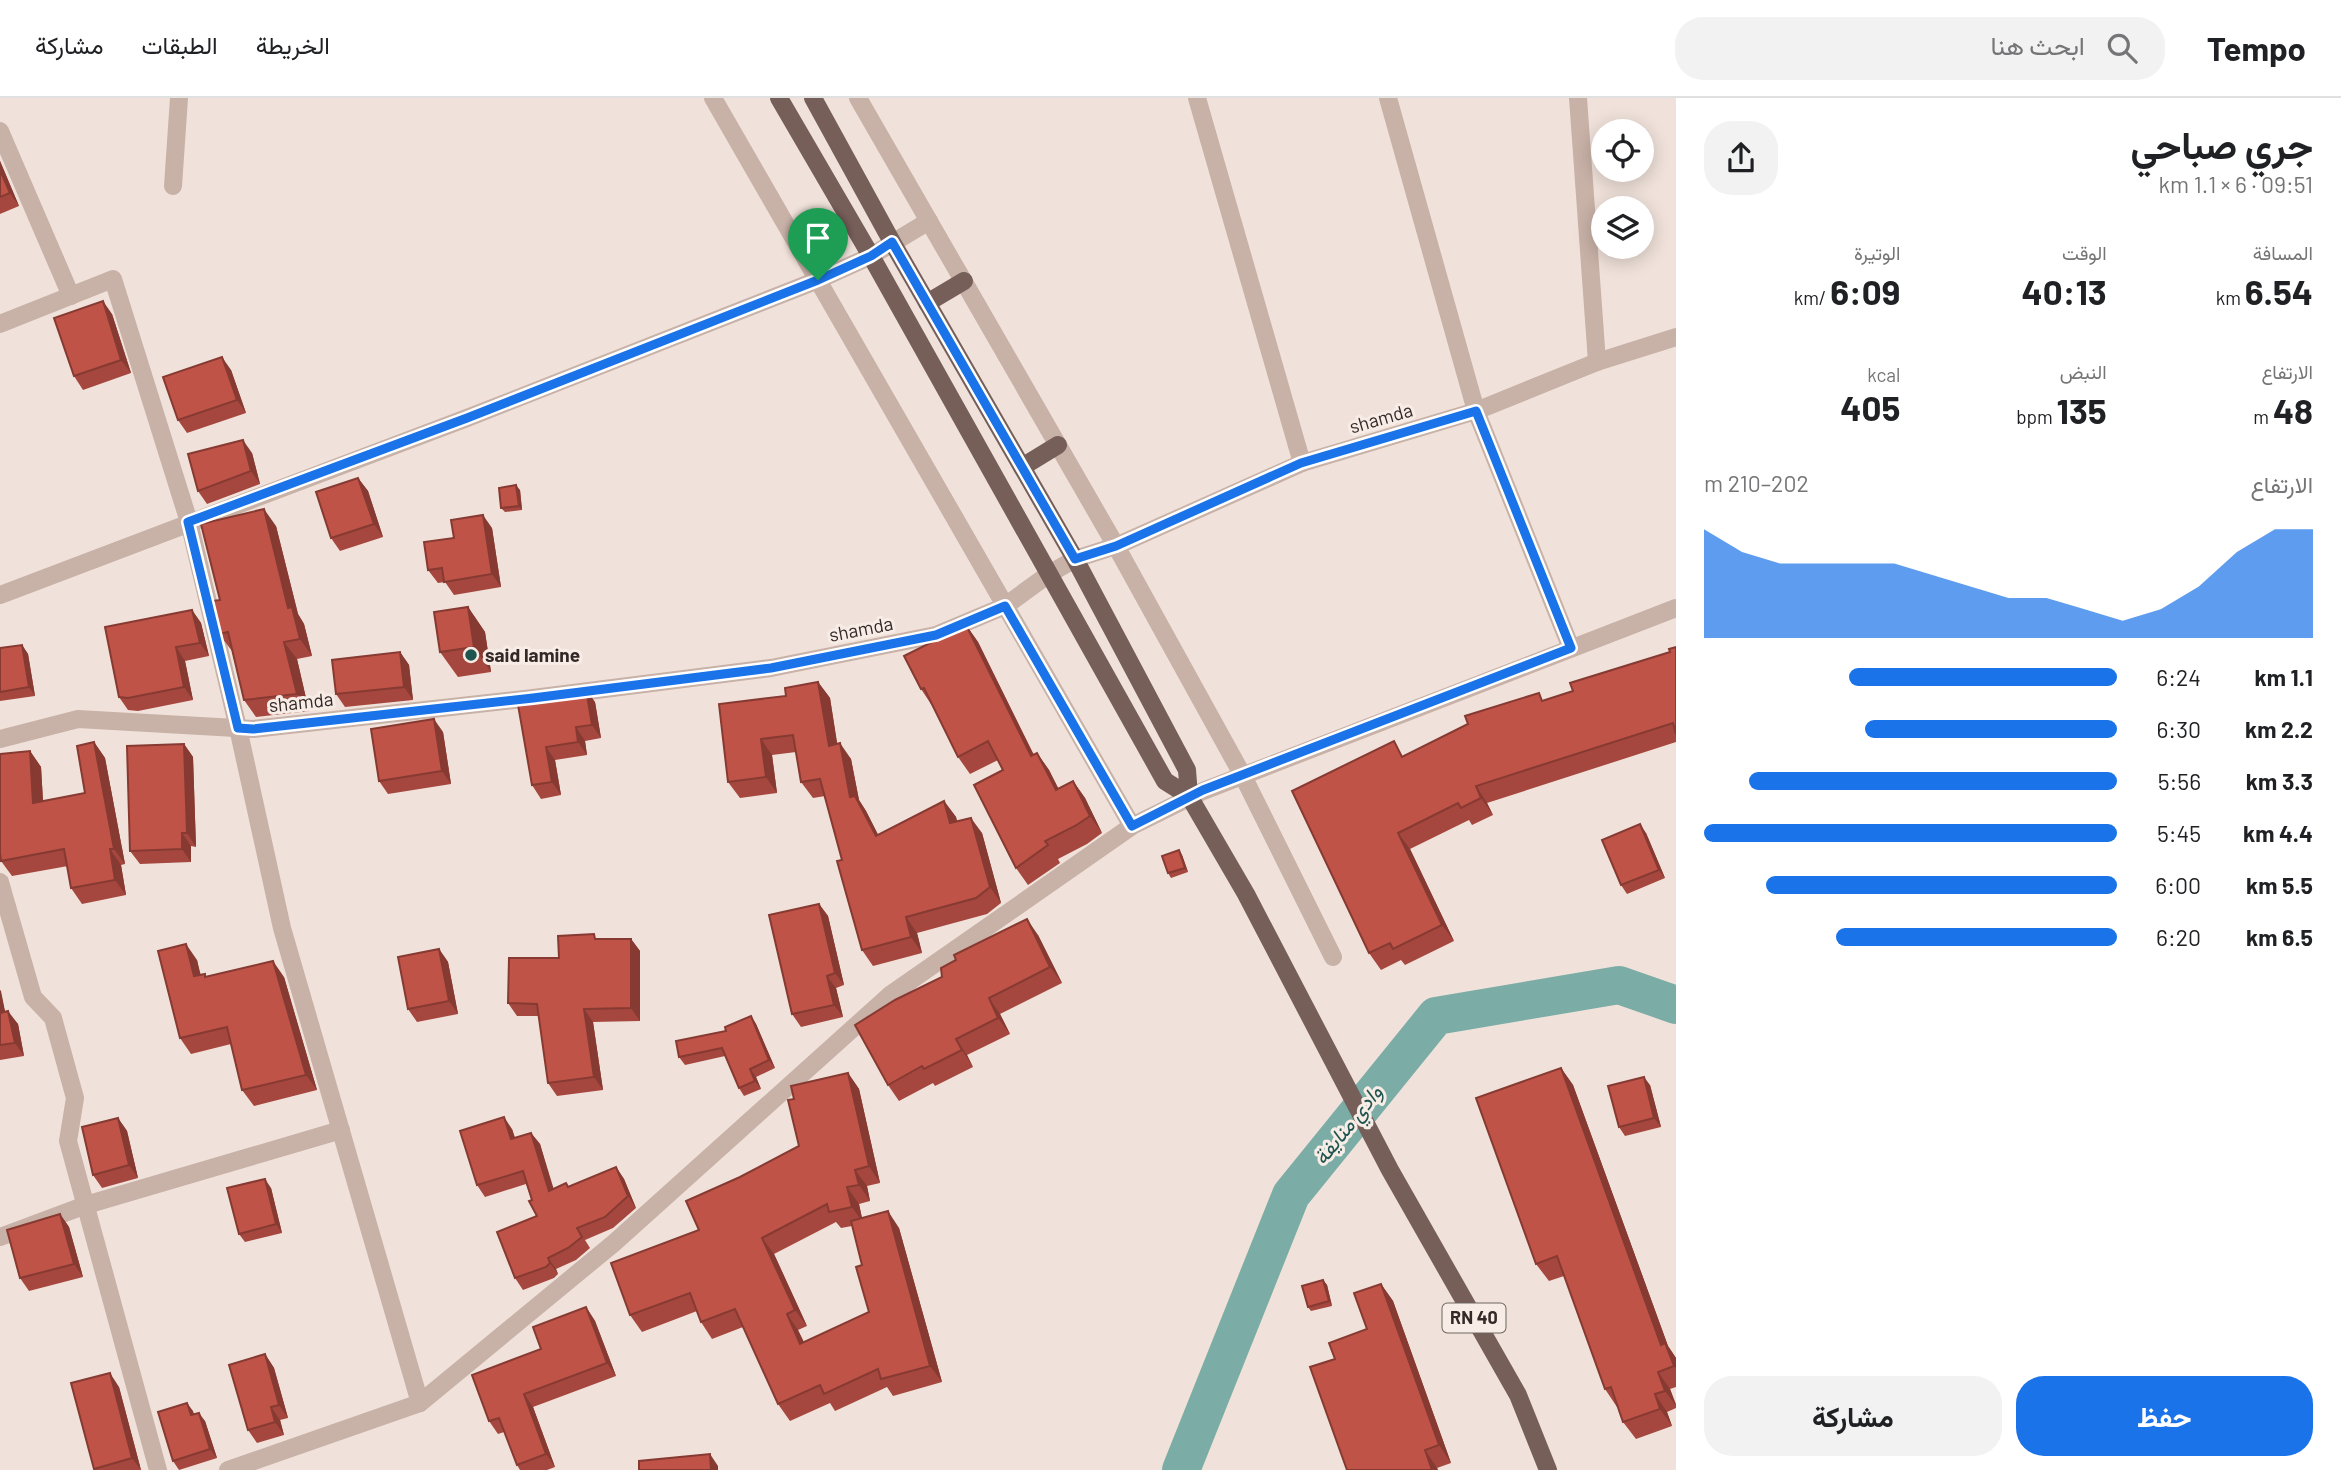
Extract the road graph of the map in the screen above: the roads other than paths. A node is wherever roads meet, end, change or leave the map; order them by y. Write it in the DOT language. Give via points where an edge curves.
graph roads {
  1 [pos="179,98"];
  2 [pos="713,98"];
  3 [pos="779,98"];
  4 [pos="813,98"];
  5 [pos="858,98"];
  6 [pos="1197,98"];
  7 [pos="1388,98"];
  8 [pos="1578,98"];
  9 [pos="0,131"];
  10 [pos="173,186"];
  11 [pos="929,221"];
  12 [pos="892,242"];
  13 [pos="871,256"];
  14 [pos="818,280"];
  15 [pos="964,281"];
  16 [pos="71,296"];
  17 [pos="927,303"];
  18 [pos="0,324"];
  19 [pos="1676,337"];
  20 [pos="1597,362"];
  21 [pos="1476,411"];
  22 [pos="1058,445"];
  23 [pos="1301,463"];
  24 [pos="1022,467"];
  25 [pos="188,522"];
  26 [pos="1116,546"];
  27 [pos="1075,559"];
  28 [pos="1049,574"];
  29 [pos="0,595"];
  30 [pos="1005,606"];
  31 [pos="1676,608"];
  32 [pos="1571,648"];
  33 [pos="238,728"];
  34 [pos="0,739"];
  35 [pos="1243,776"];
  36 [pos="1189,796"];
  37 [pos="1132,826"];
  38 [pos="0,882"];
  39 [pos="1333,957"];
  40 [pos="341,1130"];
  41 [pos="86,1205"];
  42 [pos="0,1237"];
  43 [pos="420,1403"];
  44 [pos="158,1470"];
  45 [pos="228,1470"];
  46 [pos="1548,1470"];
  1 -- 10 [label="street"];
  2 -- 14 [label="street"];
  3 -- 13 [label="main road"];
  4 -- 12 [label="main road"];
  5 -- 11 [label="street"];
  6 -- 23 [label="street"];
  7 -- 21 [label="street"];
  8 -- 20 [label="street"];
  9 -- 16 [label="street"];
  11 -- 12 [label="street"];
  11 -- 15 [label="street"];
  12 -- 13 [label="street"];
  12 -- 17 [label="main road"];
  13 -- 14 [label="street"];
  13 -- 28 [label="main road"];
  14 -- 25 [label="street"];
  14 -- 30 [label="street"];
  15 -- 17 [label="main road"];
  15 -- 22 [label="street"];
  16 -- 18 [label="street"];
  16 -- 25 [label="street" via="113,279"];
  17 -- 24 [label="main road"];
  19 -- 20 [label="street, shamda"];
  20 -- 21 [label="street, shamda"];
  21 -- 23 [label="street, shamda"];
  21 -- 32 [label="street"];
  22 -- 24 [label="main road"];
  22 -- 26 [label="street"];
  23 -- 26 [label="street, shamda"];
  24 -- 27 [label="main road"];
  25 -- 29 [label="street"];
  25 -- 33 [label="street"];
  26 -- 27 [label="street, shamda"];
  26 -- 35 [label="street"];
  27 -- 28 [label="street, shamda"];
  27 -- 36 [label="main road" via="1187,770"];
  28 -- 30 [label="street, shamda"];
  28 -- 36 [label="main road" via="1165,781"];
  30 -- 33 [label="street, shamda" via="936,635 771,668"];
  30 -- 37 [label="street"];
  31 -- 32 [label="street"];
  32 -- 35 [label="street"];
  33 -- 34 [label="street, shamda" via="78,719"];
  33 -- 40 [label="street" via="282,928"];
  35 -- 36 [label="street"];
  35 -- 39 [label="street"];
  36 -- 37 [label="street"];
  36 -- 46 [label="main road, RN 40" via="1246,894 1390,1170 1518,1395"];
  37 -- 43 [label="street" via="890,995 614,1243"];
  38 -- 41 [label="street" via="33,997 53,1018 75,1098 68,1141"];
  40 -- 41 [label="street"];
  40 -- 43 [label="street"];
  41 -- 42 [label="street"];
  41 -- 44 [label="street"];
  43 -- 45 [label="street"];
}
